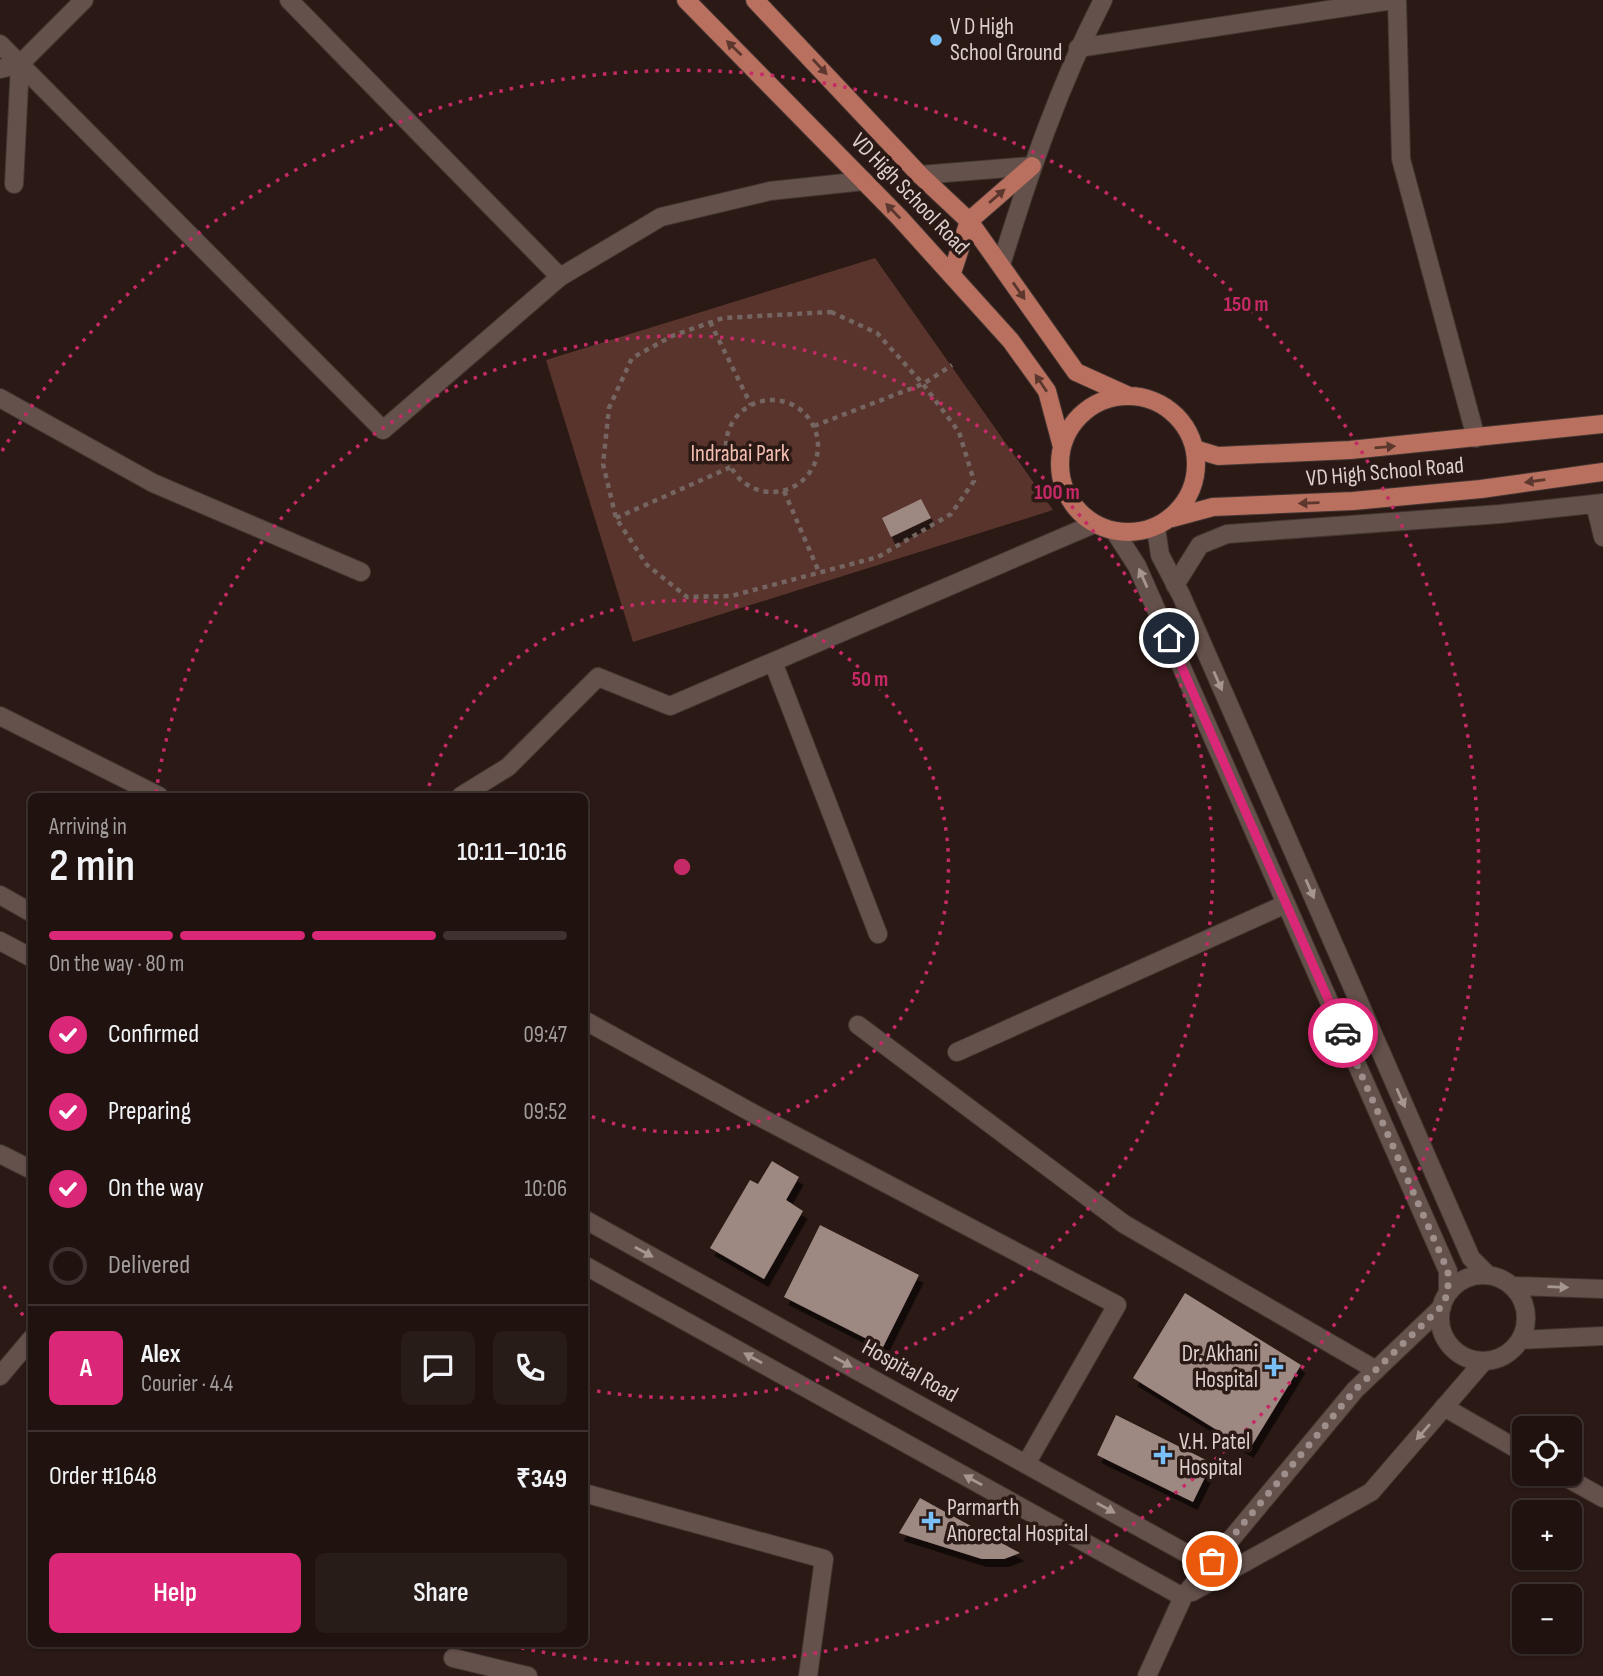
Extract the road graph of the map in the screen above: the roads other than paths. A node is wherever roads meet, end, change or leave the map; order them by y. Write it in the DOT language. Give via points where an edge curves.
graph roads {
  1 [pos="84,0"];
  2 [pos="289,0"];
  3 [pos="685,0"];
  4 [pos="755,0"];
  5 [pos="1103,0"];
  6 [pos="1395,0"];
  7 [pos="0,44"];
  8 [pos="1078,48"];
  9 [pos="20,64"];
  10 [pos="0,69"];
  11 [pos="1032,166"];
  12 [pos="920,175"];
  13 [pos="864,181"];
  14 [pos="13,184"];
  15 [pos="969,221"];
  16 [pos="1002,265"];
  17 [pos="952,274"];
  18 [pos="560,277"];
  19 [pos="1129,396"];
  20 [pos="0,398"];
  21 [pos="1603,424"];
  22 [pos="1476,438"];
  23 [pos="1062,447"];
  24 [pos="1195,449"];
  25 [pos="1603,472"];
  26 [pos="1599,504"];
  27 [pos="1172,518"];
  28 [pos="1094,524"];
  29 [pos="1156,528"];
  30 [pos="1115,532"];
  31 [pos="1603,537"];
  32 [pos="361,572"];
  33 [pos="1175,585"];
  34 [pos="773,662"];
  35 [pos="0,716"];
  36 [pos="153,793"];
  37 [pos="466,793"];
  38 [pos="0,895"];
  39 [pos="1286,904"];
  40 [pos="28,911"];
  41 [pos="877,934"];
  42 [pos="0,941"];
  43 [pos="28,956"];
  44 [pos="588,1022"];
  45 [pos="858,1025"];
  46 [pos="957,1052"];
  47 [pos="0,1154"];
  48 [pos="28,1168"];
  49 [pos="588,1221"];
  50 [pos="588,1267"];
  51 [pos="1487,1274"];
  52 [pos="1513,1286"];
  53 [pos="1603,1289"];
  54 [pos="1445,1300"];
  55 [pos="1603,1336"];
  56 [pos="1520,1340"];
  57 [pos="28,1342"];
  58 [pos="1483,1361"];
  59 [pos="2,1369"];
  60 [pos="1376,1370"];
  61 [pos="1444,1407"];
  62 [pos="1512,1446"];
  63 [pos="1026,1464"];
  64 [pos="1582,1486"];
  65 [pos="588,1494"];
  66 [pos="1603,1498"];
  67 [pos="1212,1561"];
  68 [pos="1183,1597"];
  69 [pos="453,1658"];
  70 [pos="528,1676"];
  71 [pos="808,1676"];
  72 [pos="1147,1676"];
  1 -- 9 [label="street"];
  2 -- 18 [label="street"];
  13 -- 3 [label="main road, VD High School Road, one-way"];
  4 -- 12 [label="main road, VD High School Road, one-way"];
  5 -- 8 [label="street"];
  6 -- 8 [label="street"];
  6 -- 22 [label="street" via="1401,159"];
  7 -- 9 [label="street"];
  8 -- 11 [label="street"];
  9 -- 10 [label="street"];
  9 -- 14 [label="street"];
  9 -- 18 [label="street" via="383,430"];
  11 -- 12 [label="street"];
  15 -- 11 [label="main road, one-way"];
  11 -- 16 [label="street"];
  12 -- 15 [label="main road, VD High School Road"];
  17 -- 13 [label="main road, VD High School Road, one-way"];
  13 -- 18 [label="street" via="770,191 661,217"];
  15 -- 16 [label="main road, VD High School Road"];
  15 -- 17 [label="main road"];
  16 -- 19 [label="main road, VD High School Road, one-way" via="1076,372"];
  23 -- 17 [label="main road, VD High School Road, one-way" via="1047,391 1011,341"];
  19 -- 23 [label="main road" via="1106,399 1086,410"];
  19 -- 24 [label="main road" via="1171,410"];
  20 -- 32 [label="street" via="153,483"];
  21 -- 22 [label="main road, VD High School Road"];
  24 -- 22 [label="main road, VD High School Road, one-way" via="1218,456"];
  23 -- 28 [label="main road" via="1060,470 1065,491 1077,510"];
  24 -- 27 [label="main road" via="1193,486"];
  25 -- 27 [label="main road, VD High School Road, one-way" via="1353,501 1213,507"];
  26 -- 31 [label="street"];
  26 -- 33 [label="street" via="1227,534 1200,545"];
  27 -- 29 [label="main road"];
  28 -- 30 [label="main road"];
  28 -- 34 [label="street"];
  29 -- 30 [label="main road"];
  29 -- 33 [label="street" via="1160,555"];
  39 -- 30 [label="street, one-way" via="1137,566"];
  33 -- 51 [label="street, one-way" via="1471,1258"];
  34 -- 37 [label="street" via="670,706 598,677 508,767"];
  34 -- 41 [label="street"];
  35 -- 36 [label="street"];
  38 -- 40 [label="street"];
  39 -- 46 [label="street"];
  39 -- 54 [label="street" via="1448,1271"];
  42 -- 43 [label="street"];
  44 -- 63 [label="street" via="1116,1305"];
  45 -- 60 [label="street" via="1124,1224"];
  47 -- 48 [label="street"];
  49 -- 63 [label="street, Hospital Road, one-way"];
  68 -- 50 [label="street, one-way"];
  51 -- 52 [label="street"];
  51 -- 54 [label="street" via="1459,1281"];
  52 -- 53 [label="street, one-way"];
  52 -- 56 [label="street" via="1526,1312"];
  54 -- 58 [label="street" via="1440,1323 1445,1338 1468,1358"];
  54 -- 60 [label="street"];
  55 -- 56 [label="street"];
  56 -- 58 [label="street" via="1498,1359"];
  57 -- 59 [label="street"];
  58 -- 61 [label="street"];
  60 -- 67 [label="street"];
  61 -- 62 [label="street"];
  61 -- 68 [label="street, one-way" via="1371,1492"];
  63 -- 67 [label="street, Hospital Road, one-way" via="1202,1562"];
  64 -- 66 [label="street"];
  65 -- 71 [label="street" via="824,1559"];
  67 -- 68 [label="street"];
  68 -- 72 [label="street"];
  69 -- 70 [label="street"];
}
